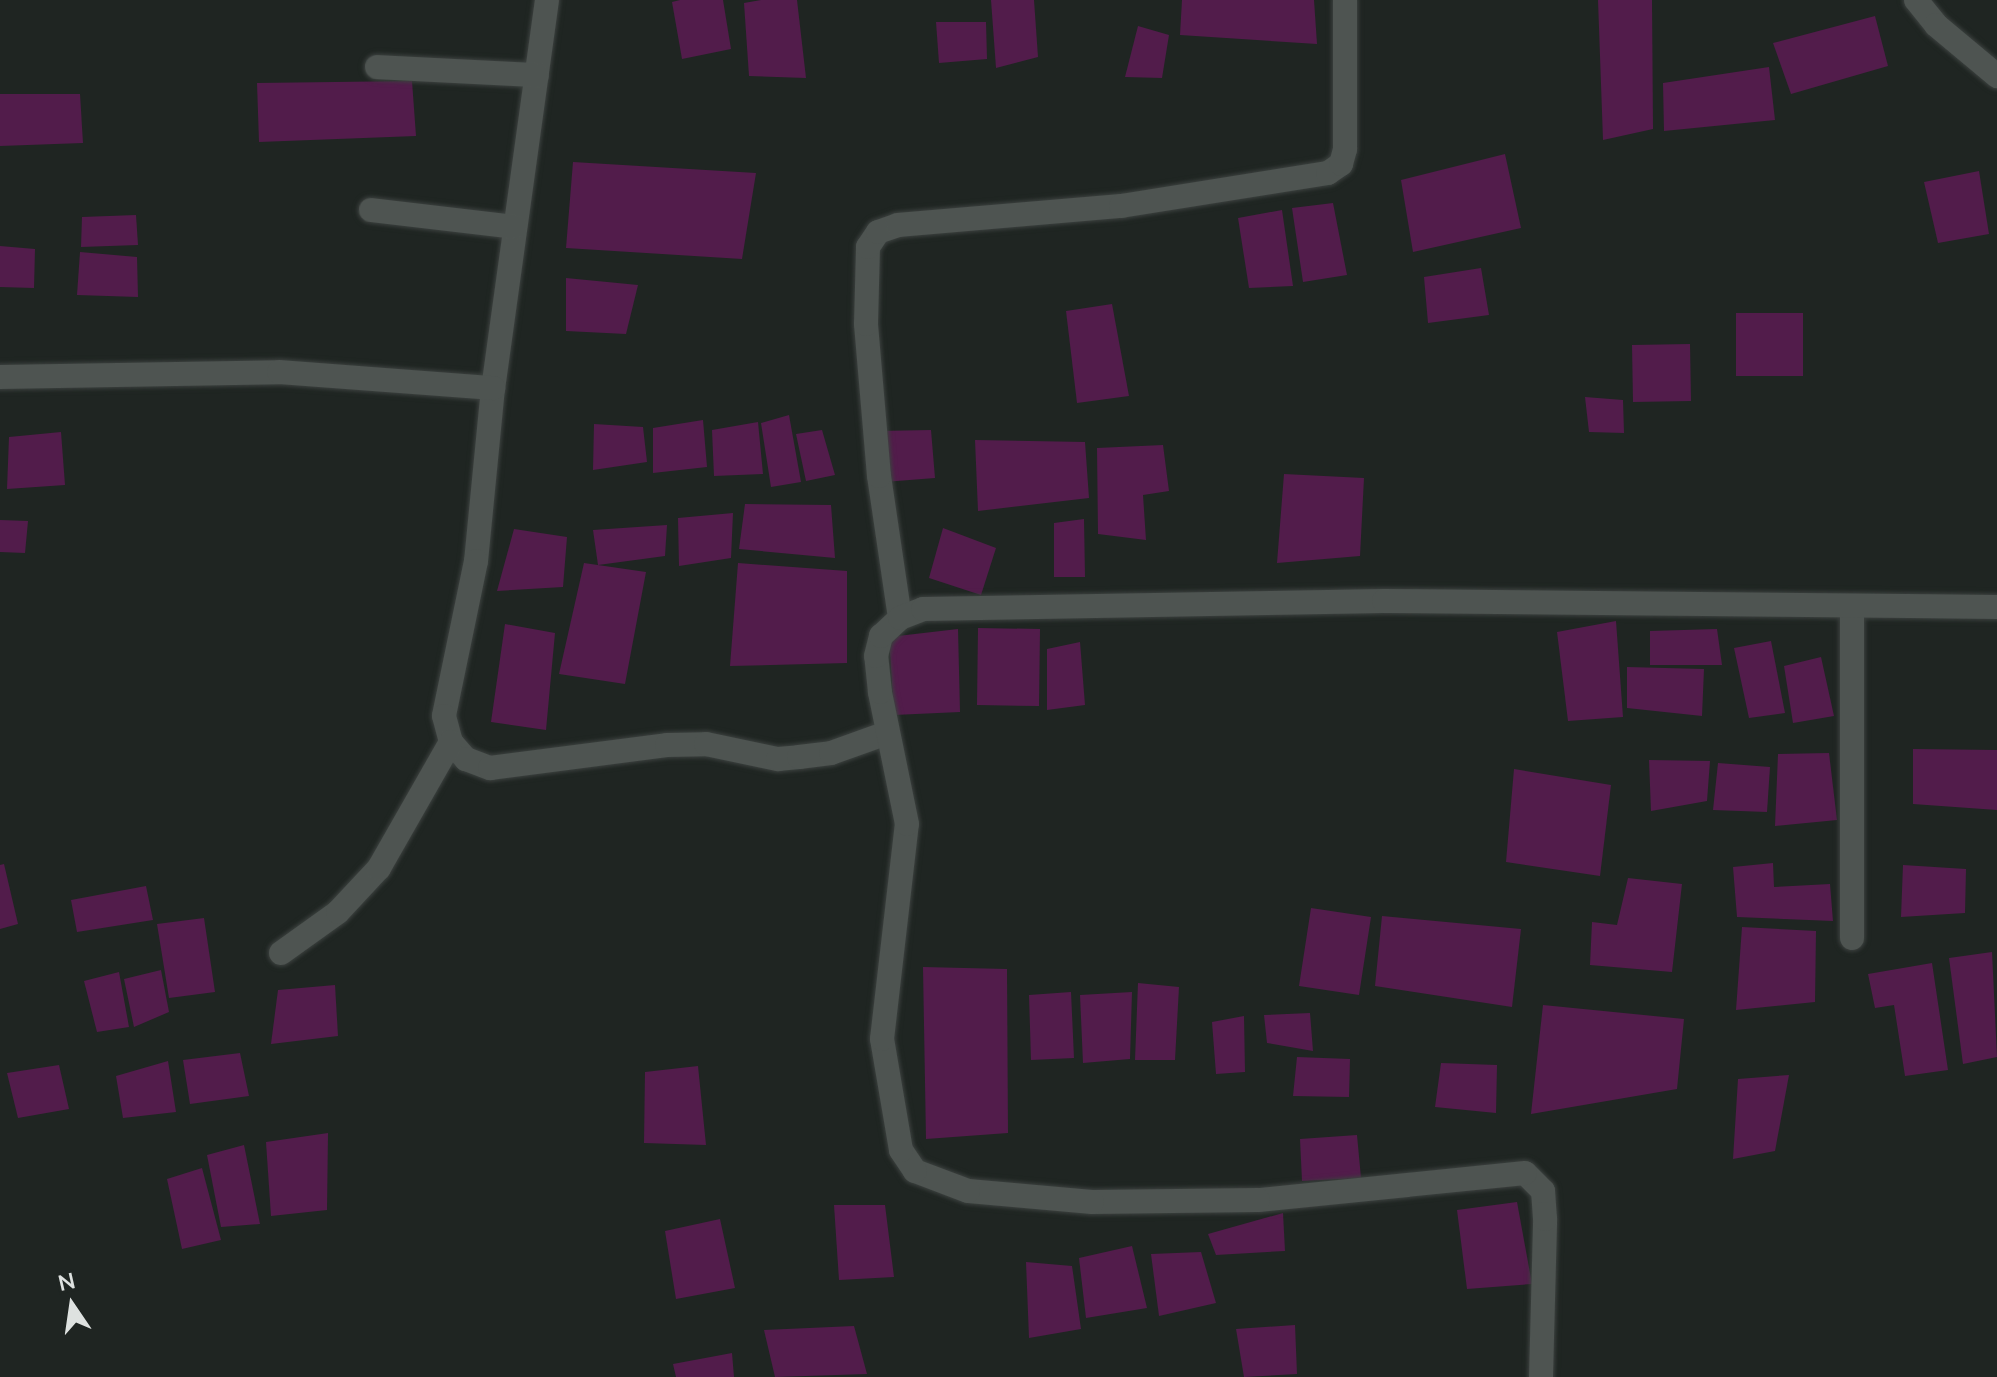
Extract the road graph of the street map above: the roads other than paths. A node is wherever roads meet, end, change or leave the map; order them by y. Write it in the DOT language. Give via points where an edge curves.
graph roads {
  1 [pos="547,0"];
  2 [pos="1345,0"];
  3 [pos="1916,0"];
  4 [pos="377,67"];
  5 [pos="537,75"];
  6 [pos="1997,76"];
  7 [pos="371,210"];
  8 [pos="515,227"];
  9 [pos="0,377"];
  10 [pos="493,388"];
  11 [pos="1852,607"];
  12 [pos="1997,607"];
  13 [pos="900,618"];
  14 [pos="887,733"];
  15 [pos="451,742"];
  16 [pos="1852,938"];
  17 [pos="281,953"];
  18 [pos="1541,1377"];
  1 -- 5 [label="street"];
  2 -- 13 [label="street" via="1345,149 1341,164 1328,173 1121,206 898,225 878,232 867,255 866,324 879,476"];
  3 -- 6 [label="street" via="1936,25"];
  4 -- 5 [label="street"];
  5 -- 8 [label="street"];
  7 -- 8 [label="street"];
  8 -- 10 [label="street"];
  9 -- 10 [label="street" via="279,372"];
  10 -- 15 [label="street" via="476,561 444,716"];
  11 -- 12 [label="street"];
  11 -- 13 [label="street" via="1384,601 923,609"];
  11 -- 16 [label="street"];
  13 -- 14 [label="street" via="881,636 876,656"];
  14 -- 15 [label="street" via="831,753 778,759 706,744 667,745 490,768 466,759"];
  14 -- 18 [label="street" via="907,824 882,1039 901,1150 915,1171 968,1191 1092,1202 1258,1200 1525,1173 1543,1191"];
  15 -- 17 [label="street" via="379,868 338,912"];
}
